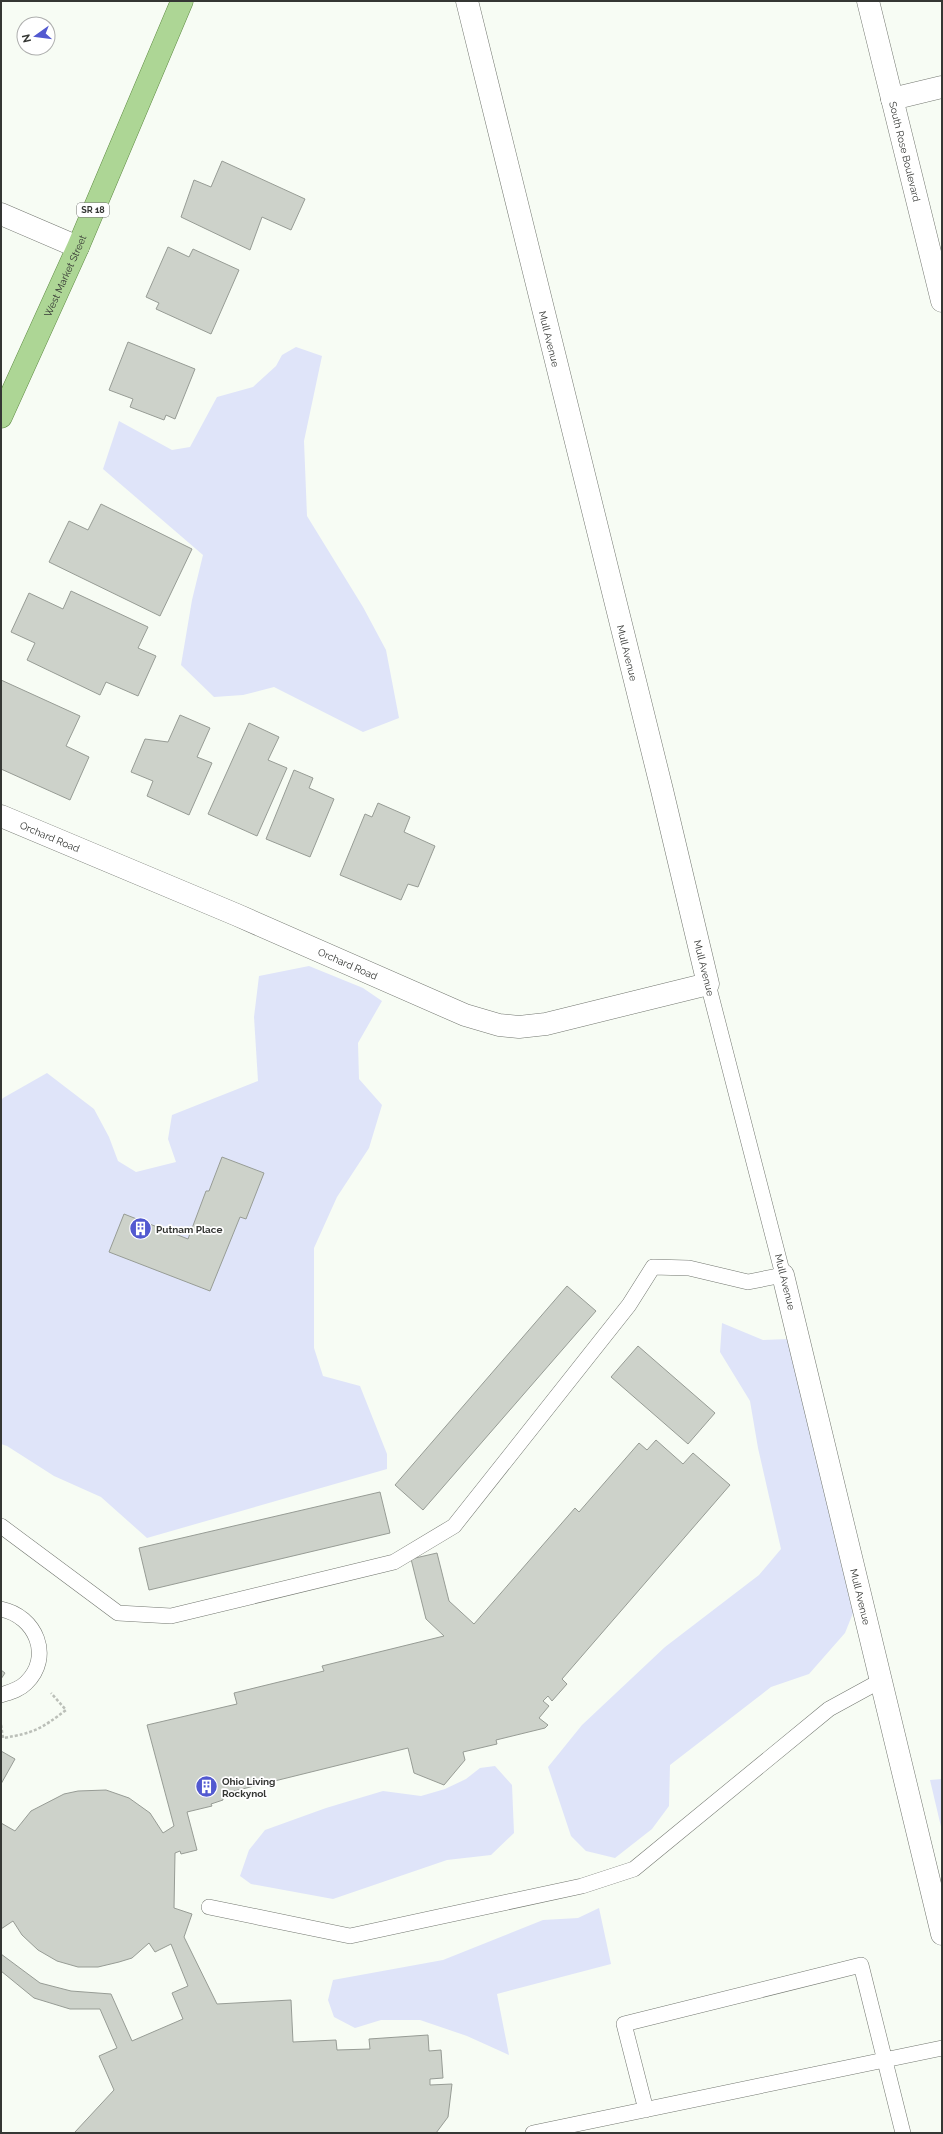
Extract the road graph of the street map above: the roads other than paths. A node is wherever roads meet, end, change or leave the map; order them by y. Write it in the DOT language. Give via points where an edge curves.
graph roads {
  1 [pos="182,1"];
  2 [pos="467,1"];
  3 [pos="868,1"];
  4 [pos="942,87"];
  5 [pos="892,99"];
  6 [pos="1,214"];
  7 [pos="78,247"];
  8 [pos="942,301"];
  9 [pos="1,417"];
  10 [pos="1,816"];
  11 [pos="708,984"];
  12 [pos="783,1275"];
  13 [pos="1,1526"];
  14 [pos="1,1609"];
  15 [pos="882,1680"];
  16 [pos="1,1695"];
  17 [pos="209,1907"];
  18 [pos="942,1934"];
  19 [pos="942,2048"];
  20 [pos="885,2060"];
  21 [pos="646,2110"];
  22 [pos="533,2133"];
  23 [pos="903,2133"];
  1 -- 7 [label="main road, West Market Street / SR 18"];
  2 -- 11 [label="street, Mull Avenue"];
  3 -- 5 [label="street, South Rose Boulevard"];
  4 -- 5 [label="street"];
  5 -- 8 [label="street, South Rose Boulevard"];
  6 -- 7 [label="street"];
  7 -- 9 [label="main road, West Market Street / SR 18"];
  10 -- 11 [label="street, Orchard Road" via="237,915 465,1015 498,1025 519,1027 546,1024"];
  11 -- 12 [label="lane, Mull Avenue"];
  12 -- 13 [label="lane" via="748,1282 689,1268 653,1267 629,1304 454,1526 394,1562 171,1616 118,1613"];
  12 -- 15 [label="street, Mull Avenue"];
  14 -- 16 [label="lane" via="24,1618 38,1643 39,1658 26,1683 15,1691"];
  15 -- 17 [label="lane" via="829,1709 634,1869 582,1886 350,1936"];
  15 -- 18 [label="street, Mull Avenue"];
  19 -- 20 [label="lane"];
  20 -- 21 [label="lane"];
  20 -- 21 [label="lane" via="861,1965 624,2024"];
  20 -- 23 [label="lane"];
  21 -- 22 [label="lane"];
}
